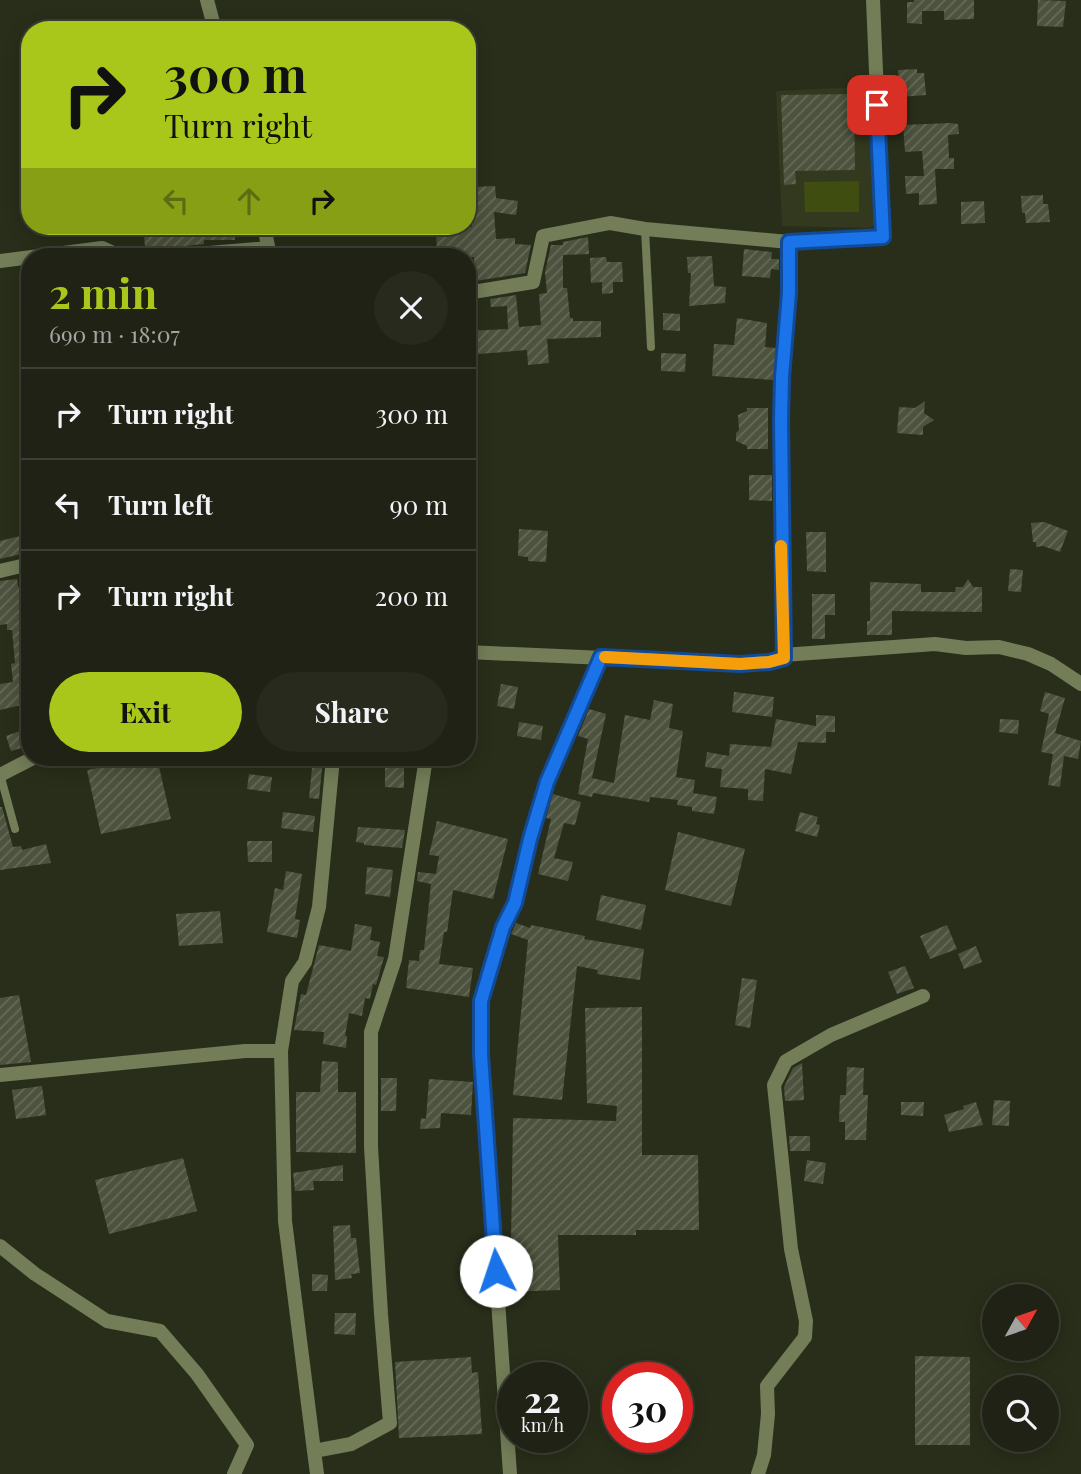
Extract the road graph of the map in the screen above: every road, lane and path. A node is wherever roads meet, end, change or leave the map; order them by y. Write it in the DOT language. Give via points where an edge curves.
graph roads {
  1 [pos="207,0"];
  2 [pos="873,0"];
  3 [pos="213,21"];
  4 [pos="645,229"];
  5 [pos="789,242"];
  6 [pos="21,258"];
  7 [pos="0,261"];
  8 [pos="476,292"];
  9 [pos="651,346"];
  10 [pos="21,566"];
  11 [pos="0,571"];
  12 [pos="476,652"];
  13 [pos="783,655"];
  14 [pos="601,657"];
  15 [pos="1081,684"];
  16 [pos="21,763"];
  17 [pos="331,766"];
  18 [pos="425,766"];
  19 [pos="1,772"];
  20 [pos="15,829"];
  21 [pos="923,996"];
  22 [pos="281,1051"];
  23 [pos="0,1075"];
  24 [pos="0,1246"];
  25 [pos="314,1451"];
  26 [pos="233,1474"];
  27 [pos="317,1474"];
  28 [pos="510,1474"];
  29 [pos="758,1474"];
  1 -- 3 [label="street"];
  2 -- 5 [label="street" via="883,237"];
  4 -- 5 [label="street"];
  4 -- 8 [label="street" via="610,223 543,236 533,282"];
  4 -- 9 [label="lane"];
  5 -- 13 [label="street" via="781,420"];
  6 -- 7 [label="street"];
  10 -- 11 [label="street"];
  12 -- 14 [label="street"];
  13 -- 14 [label="street" via="769,662 740,664"];
  13 -- 15 [label="street" via="935,644 999,647 1051,664"];
  14 -- 28 [label="street" via="547,782 515,903 481,1001"];
  16 -- 19 [label="street"];
  17 -- 22 [label="street" via="319,907 305,962 292,981"];
  18 -- 25 [label="street" via="396,959 372,1032 372,1147 390,1423 351,1444"];
  19 -- 20 [label="lane"];
  21 -- 29 [label="street" via="786,1061 774,1085 791,1249 806,1321 805,1337 767,1386 764,1455"];
  22 -- 23 [label="street"];
  22 -- 25 [label="street" via="285,1221"];
  24 -- 26 [label="street" via="107,1321 160,1331 247,1445"];
  25 -- 27 [label="street"];
}
